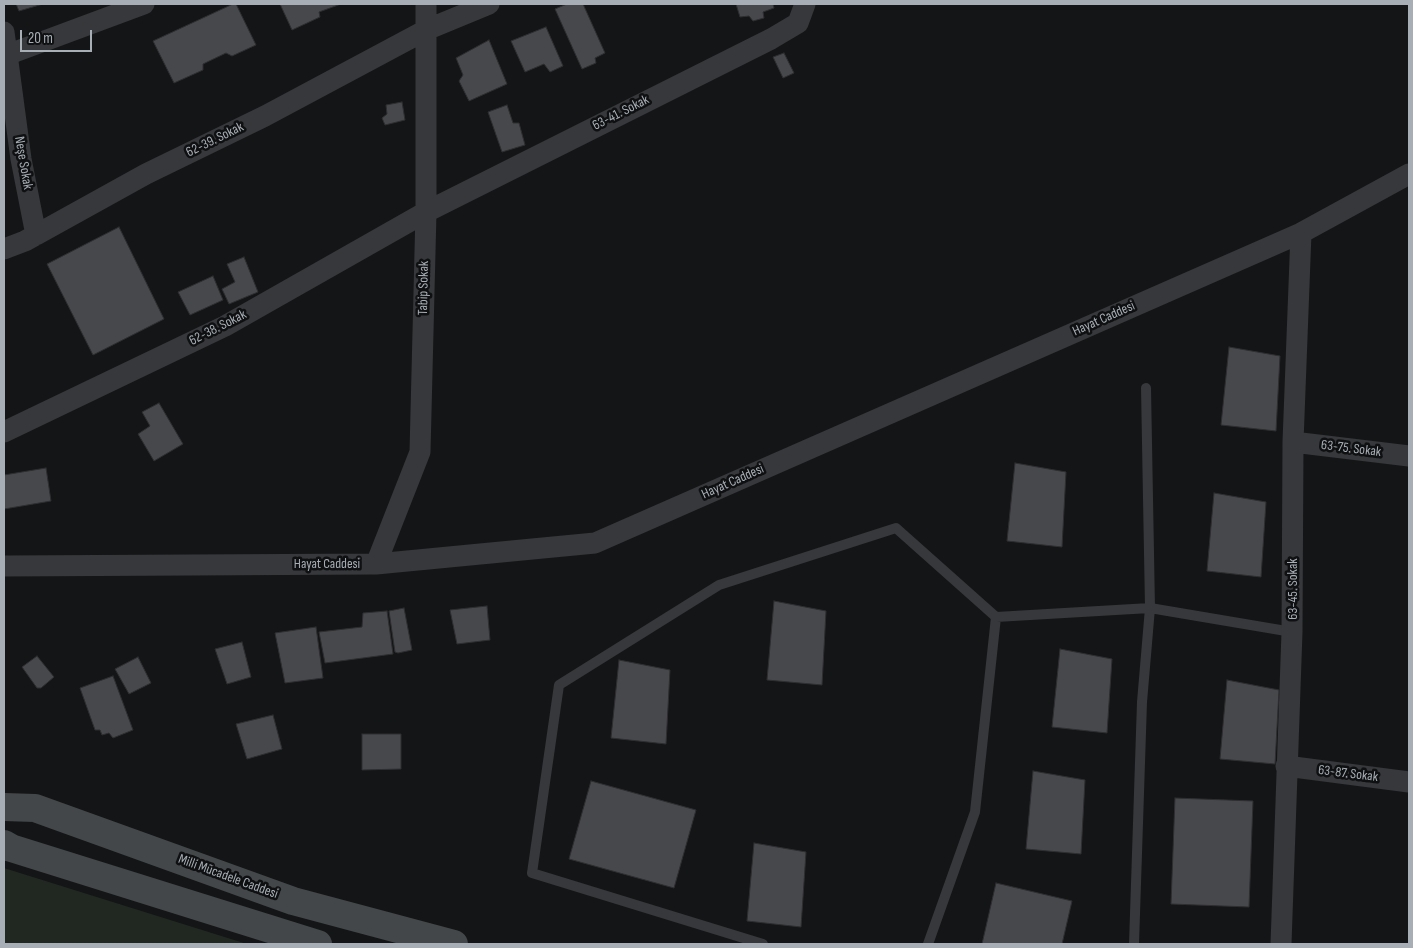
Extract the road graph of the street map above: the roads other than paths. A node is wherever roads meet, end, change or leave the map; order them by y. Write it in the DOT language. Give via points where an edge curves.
graph roads {
  1 [pos="144,4"];
  2 [pos="426,4"];
  3 [pos="489,4"];
  4 [pos="805,4"];
  5 [pos="426,30"];
  6 [pos="4,32"];
  7 [pos="6,56"];
  8 [pos="1409,174"];
  9 [pos="426,212"];
  10 [pos="1301,233"];
  11 [pos="36,235"];
  12 [pos="4,249"];
  13 [pos="1146,388"];
  14 [pos="4,432"];
  15 [pos="1293,442"];
  16 [pos="1409,456"];
  17 [pos="376,564"];
  18 [pos="4,566"];
  19 [pos="1150,608"];
  20 [pos="996,617"];
  21 [pos="1292,632"];
  22 [pos="1286,766"];
  23 [pos="1409,782"];
  24 [pos="4,807"];
  25 [pos="4,844"];
  26 [pos="318,944"];
  27 [pos="454,944"];
  28 [pos="764,944"];
  29 [pos="928,944"];
  30 [pos="1134,944"];
  31 [pos="1281,944"];
  1 -- 7 [label="street"];
  2 -- 5 [label="street, Tabip Sokak"];
  3 -- 5 [label="street, 62-39. Sokak"];
  4 -- 9 [label="street, 63-41. Sokak" via="798,23 771,39"];
  5 -- 9 [label="street, Tabip Sokak"];
  5 -- 11 [label="street, 62-39. Sokak" via="265,116 146,174"];
  6 -- 7 [label="street, Neşe Sokak"];
  7 -- 11 [label="street, Neşe Sokak"];
  8 -- 10 [label="street, Hayat Caddesi"];
  9 -- 14 [label="street, 62-38. Sokak" via="225,326"];
  9 -- 17 [label="street, Tabip Sokak" via="420,452"];
  10 -- 15 [label="street, 63-45. Sokak"];
  10 -- 17 [label="street, Hayat Caddesi" via="595,543"];
  11 -- 12 [label="street, 62-39. Sokak"];
  13 -- 19 [label="lane"];
  15 -- 16 [label="street, 63-75. Sokak"];
  15 -- 21 [label="street, 63-45. Sokak"];
  17 -- 18 [label="street, Hayat Caddesi"];
  19 -- 20 [label="lane"];
  19 -- 21 [label="lane"];
  19 -- 30 [label="lane" via="1142,702"];
  20 -- 28 [label="lane" via="896,528 718,585 560,686 532,873"];
  20 -- 29 [label="lane" via="975,812"];
  21 -- 22 [label="street, 63-45. Sokak"];
  22 -- 23 [label="street, 63-87. Sokak"];
  22 -- 31 [label="street, 63-45. Sokak"];
  24 -- 27 [label="street, Milli Mücadele Caddesi" via="35,808 293,900"];
  25 -- 26 [label="street"];
}
